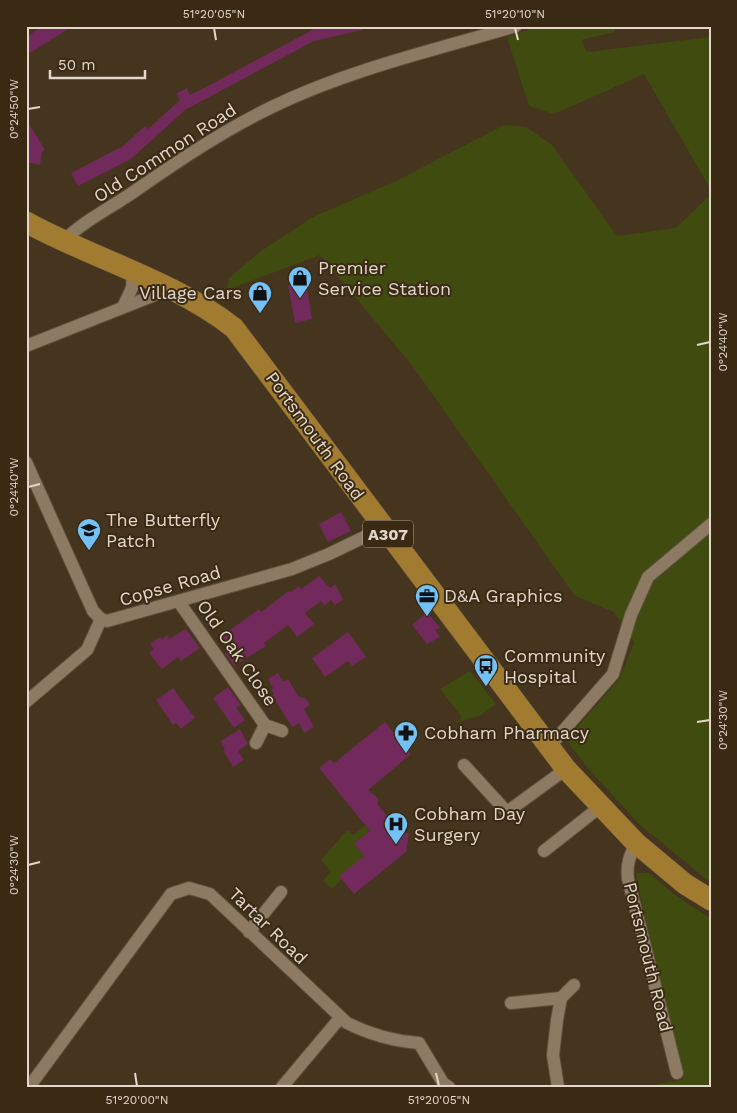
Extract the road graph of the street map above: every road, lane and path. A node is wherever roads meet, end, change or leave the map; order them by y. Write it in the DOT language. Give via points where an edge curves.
graph roads {
  1 [pos="516,26"];
  2 [pos="26,222"];
  3 [pos="64,241"];
  4 [pos="134,273"];
  5 [pos="170,289"];
  6 [pos="123,307"];
  7 [pos="26,346"];
  8 [pos="26,462"];
  9 [pos="711,524"];
  10 [pos="383,528"];
  11 [pos="179,602"];
  12 [pos="101,619"];
  13 [pos="26,702"];
  14 [pos="265,725"];
  15 [pos="282,731"];
  16 [pos="256,743"];
  17 [pos="549,748"];
  18 [pos="464,766"];
  19 [pos="566,769"];
  20 [pos="600,807"];
  21 [pos="636,843"];
  22 [pos="544,851"];
  23 [pos="281,892"];
  24 [pos="711,900"];
  25 [pos="248,932"];
  26 [pos="574,986"];
  27 [pos="561,998"];
  28 [pos="511,1003"];
  29 [pos="340,1018"];
  30 [pos="677,1073"];
  31 [pos="28,1087"];
  32 [pos="282,1087"];
  33 [pos="449,1087"];
  34 [pos="558,1087"];
  1 -- 3 [label="street, Old Common Road" via="356,73 276,105 188,154"];
  2 -- 3 [label="main road, Portsmouth Road / A307"];
  3 -- 4 [label="main road, Portsmouth Road / A307"];
  4 -- 5 [label="main road, Portsmouth Road / A307"];
  4 -- 6 [label="street" via="132,288"];
  5 -- 6 [label="street"];
  5 -- 10 [label="main road, Portsmouth Road / A307" via="218,316 243,337"];
  6 -- 7 [label="street"];
  8 -- 12 [label="street, Copse Road" via="94,611"];
  9 -- 17 [label="street" via="648,577 631,615 613,674"];
  10 -- 11 [label="street, Copse Road" via="292,569"];
  10 -- 17 [label="main road, Portsmouth Road / A307"];
  11 -- 12 [label="street, Copse Road" via="112,621"];
  11 -- 14 [label="street, Old Oak Close"];
  12 -- 13 [label="street" via="87,650"];
  14 -- 15 [label="street, Old Oak Close"];
  14 -- 16 [label="street, Old Oak Close"];
  17 -- 19 [label="main road, Portsmouth Road / A307"];
  18 -- 19 [label="street" via="507,812"];
  19 -- 20 [label="main road, Portsmouth Road / A307"];
  20 -- 21 [label="main road, Portsmouth Road / A307"];
  20 -- 22 [label="street"];
  21 -- 24 [label="main road, Portsmouth Road / A307" via="684,884"];
  21 -- 30 [label="street, Portsmouth Road" via="629,856 628,879"];
  23 -- 25 [label="street"];
  25 -- 29 [label="street, Tartar Road"];
  25 -- 31 [label="street, Tartar Road" via="210,894 189,888 171,894"];
  26 -- 27 [label="street"];
  27 -- 28 [label="street"];
  27 -- 34 [label="street" via="553,1042"];
  29 -- 32 [label="street"];
  29 -- 33 [label="street, Tartar Road" via="371,1035 419,1043"];
}
